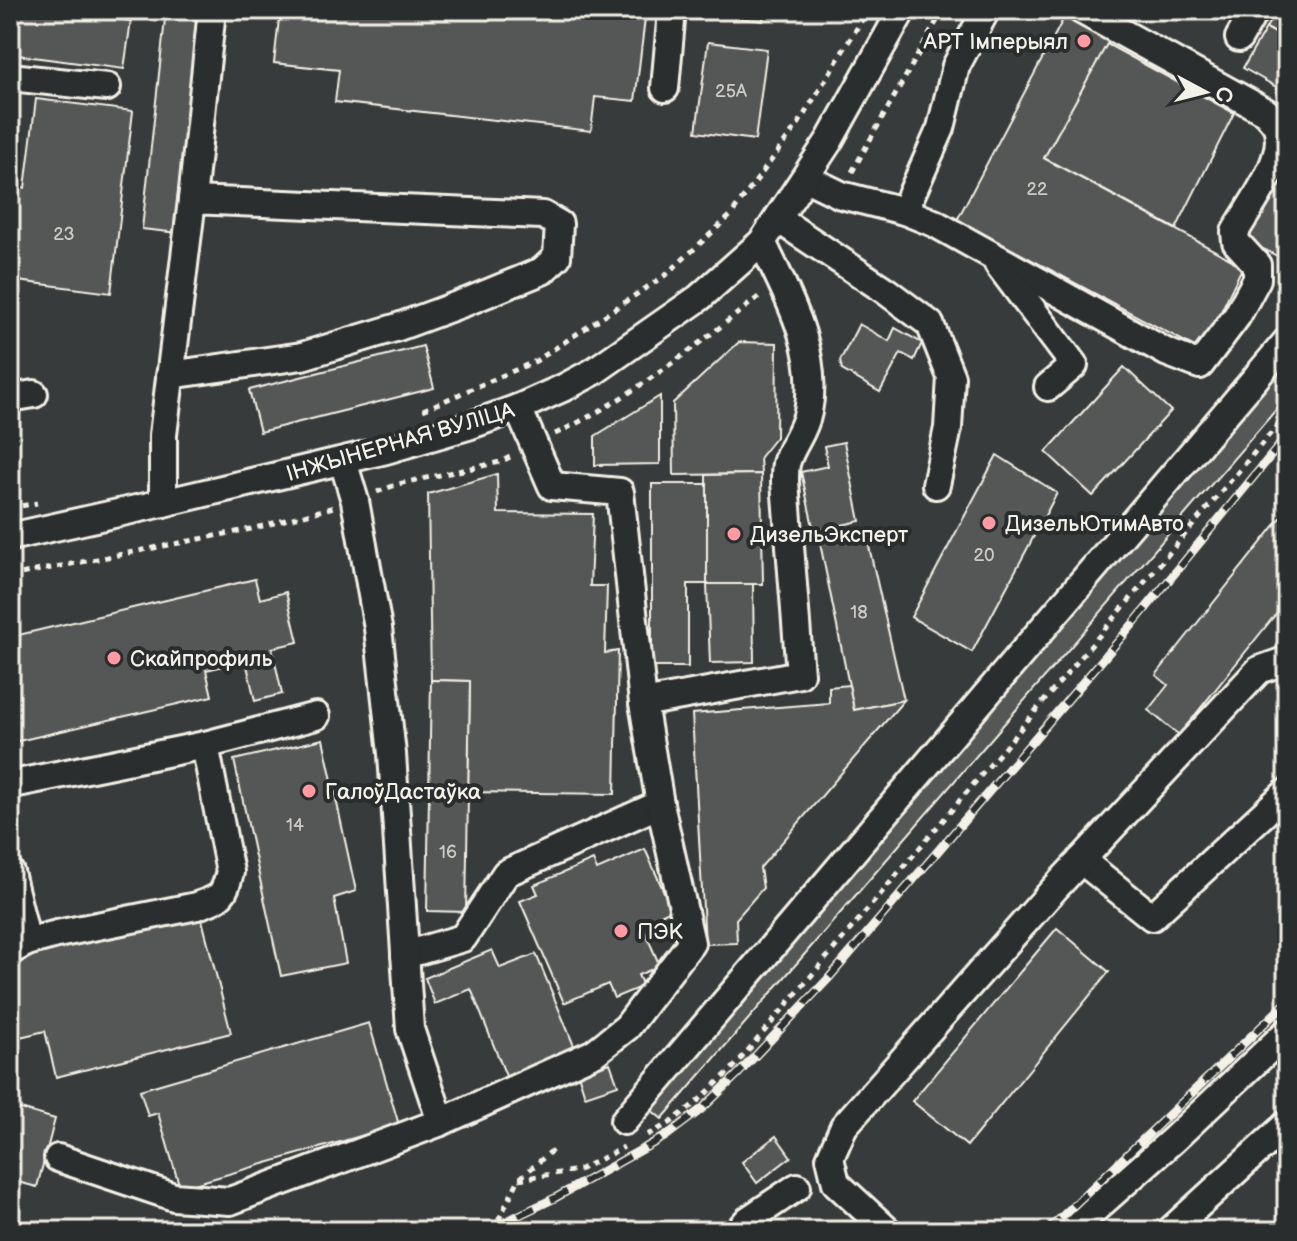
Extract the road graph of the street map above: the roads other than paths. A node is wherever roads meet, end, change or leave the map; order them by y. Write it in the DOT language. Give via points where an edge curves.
graph roads {
  1 [pos="212,10"];
  2 [pos="672,10"];
  3 [pos="902,10"];
  4 [pos="986,10"];
  5 [pos="1081,10"];
  6 [pos="1255,10"];
  7 [pos="1239,38"];
  8 [pos="10,77"];
  9 [pos="107,87"];
  10 [pos="665,88"];
  11 [pos="806,178"];
  12 [pos="192,200"];
  13 [pos="904,211"];
  14 [pos="778,219"];
  15 [pos="762,242"];
  16 [pos="991,254"];
  17 [pos="1287,341"];
  18 [pos="170,375"];
  19 [pos="1048,387"];
  20 [pos="518,408"];
  21 [pos="343,461"];
  22 [pos="936,485"];
  23 [pos="163,503"];
  24 [pos="10,537"];
  25 [pos="1287,660"];
  26 [pos="643,703"];
  27 [pos="316,716"];
  28 [pos="205,745"];
  29 [pos="10,788"];
  30 [pos="1287,792"];
  31 [pos="660,804"];
  32 [pos="1081,860"];
  33 [pos="10,872"];
  34 [pos="16,941"];
  35 [pos="405,955"];
  36 [pos="1287,1032"];
  37 [pos="441,1122"];
  38 [pos="1287,1124"];
  39 [pos="633,1133"];
  40 [pos="58,1158"];
  41 [pos="797,1187"];
  42 [pos="738,1231"];
  43 [pos="888,1231"];
  44 [pos="1070,1231"];
  45 [pos="1170,1231"];
  1 -- 12 [label="street"];
  2 -- 10 [label="street"];
  3 -- 11 [label="street, ІНЖЫНЕРНАЯ ВУЛІЦА"];
  4 -- 13 [label="street" via="956,66 941,128"];
  5 -- 16 [label="street" via="1266,112 1277,125 1280,144 1273,167 1235,232 1236,242 1257,265 1257,279 1200,365 1166,352"];
  6 -- 7 [label="street"];
  8 -- 9 [label="street"];
  11 -- 13 [label="street" via="841,195"];
  11 -- 14 [label="street, ІНЖЫНЕРНАЯ ВУЛІЦА"];
  12 -- 18 [label="street"];
  12 -- 18 [label="street" via="543,215 559,224 557,257 542,271 398,327 302,356"];
  13 -- 16 [label="street"];
  14 -- 15 [label="street, ІНЖЫНЕРНАЯ ВУЛІЦА"];
  14 -- 22 [label="street" via="930,324 951,377 948,428"];
  15 -- 20 [label="street, ІНЖЫНЕРНАЯ ВУЛІЦА" via="699,298 627,349 593,372"];
  15 -- 26 [label="street" via="794,312 810,377 807,418 786,463 785,482 800,674"];
  16 -- 19 [label="street" via="1074,365"];
  17 -- 39 [label="street"];
  18 -- 23 [label="street"];
  20 -- 21 [label="street, ІНЖЫНЕРНАЯ ВУЛІЦА"];
  20 -- 26 [label="street" via="552,486 620,492"];
  21 -- 23 [label="street, ІНЖЫНЕРНАЯ ВУЛІЦА"];
  21 -- 35 [label="street" via="378,628"];
  23 -- 24 [label="street, ІНЖЫНЕРНАЯ ВУЛІЦА"];
  25 -- 32 [label="street" via="1259,670"];
  26 -- 31 [label="street"];
  27 -- 28 [label="street"];
  28 -- 29 [label="street"];
  28 -- 34 [label="street" via="230,872 218,898"];
  30 -- 32 [label="street" via="1152,917"];
  31 -- 35 [label="street" via="506,873 463,938"];
  31 -- 37 [label="street" via="691,943 627,1027 594,1053"];
  32 -- 43 [label="street" via="844,1126 830,1158 836,1183"];
  33 -- 34 [label="street"];
  35 -- 37 [label="street" via="410,1029"];
  36 -- 44 [label="street"];
  37 -- 40 [label="street" via="230,1201 174,1197"];
  38 -- 45 [label="street"];
  41 -- 42 [label="street"];
}
